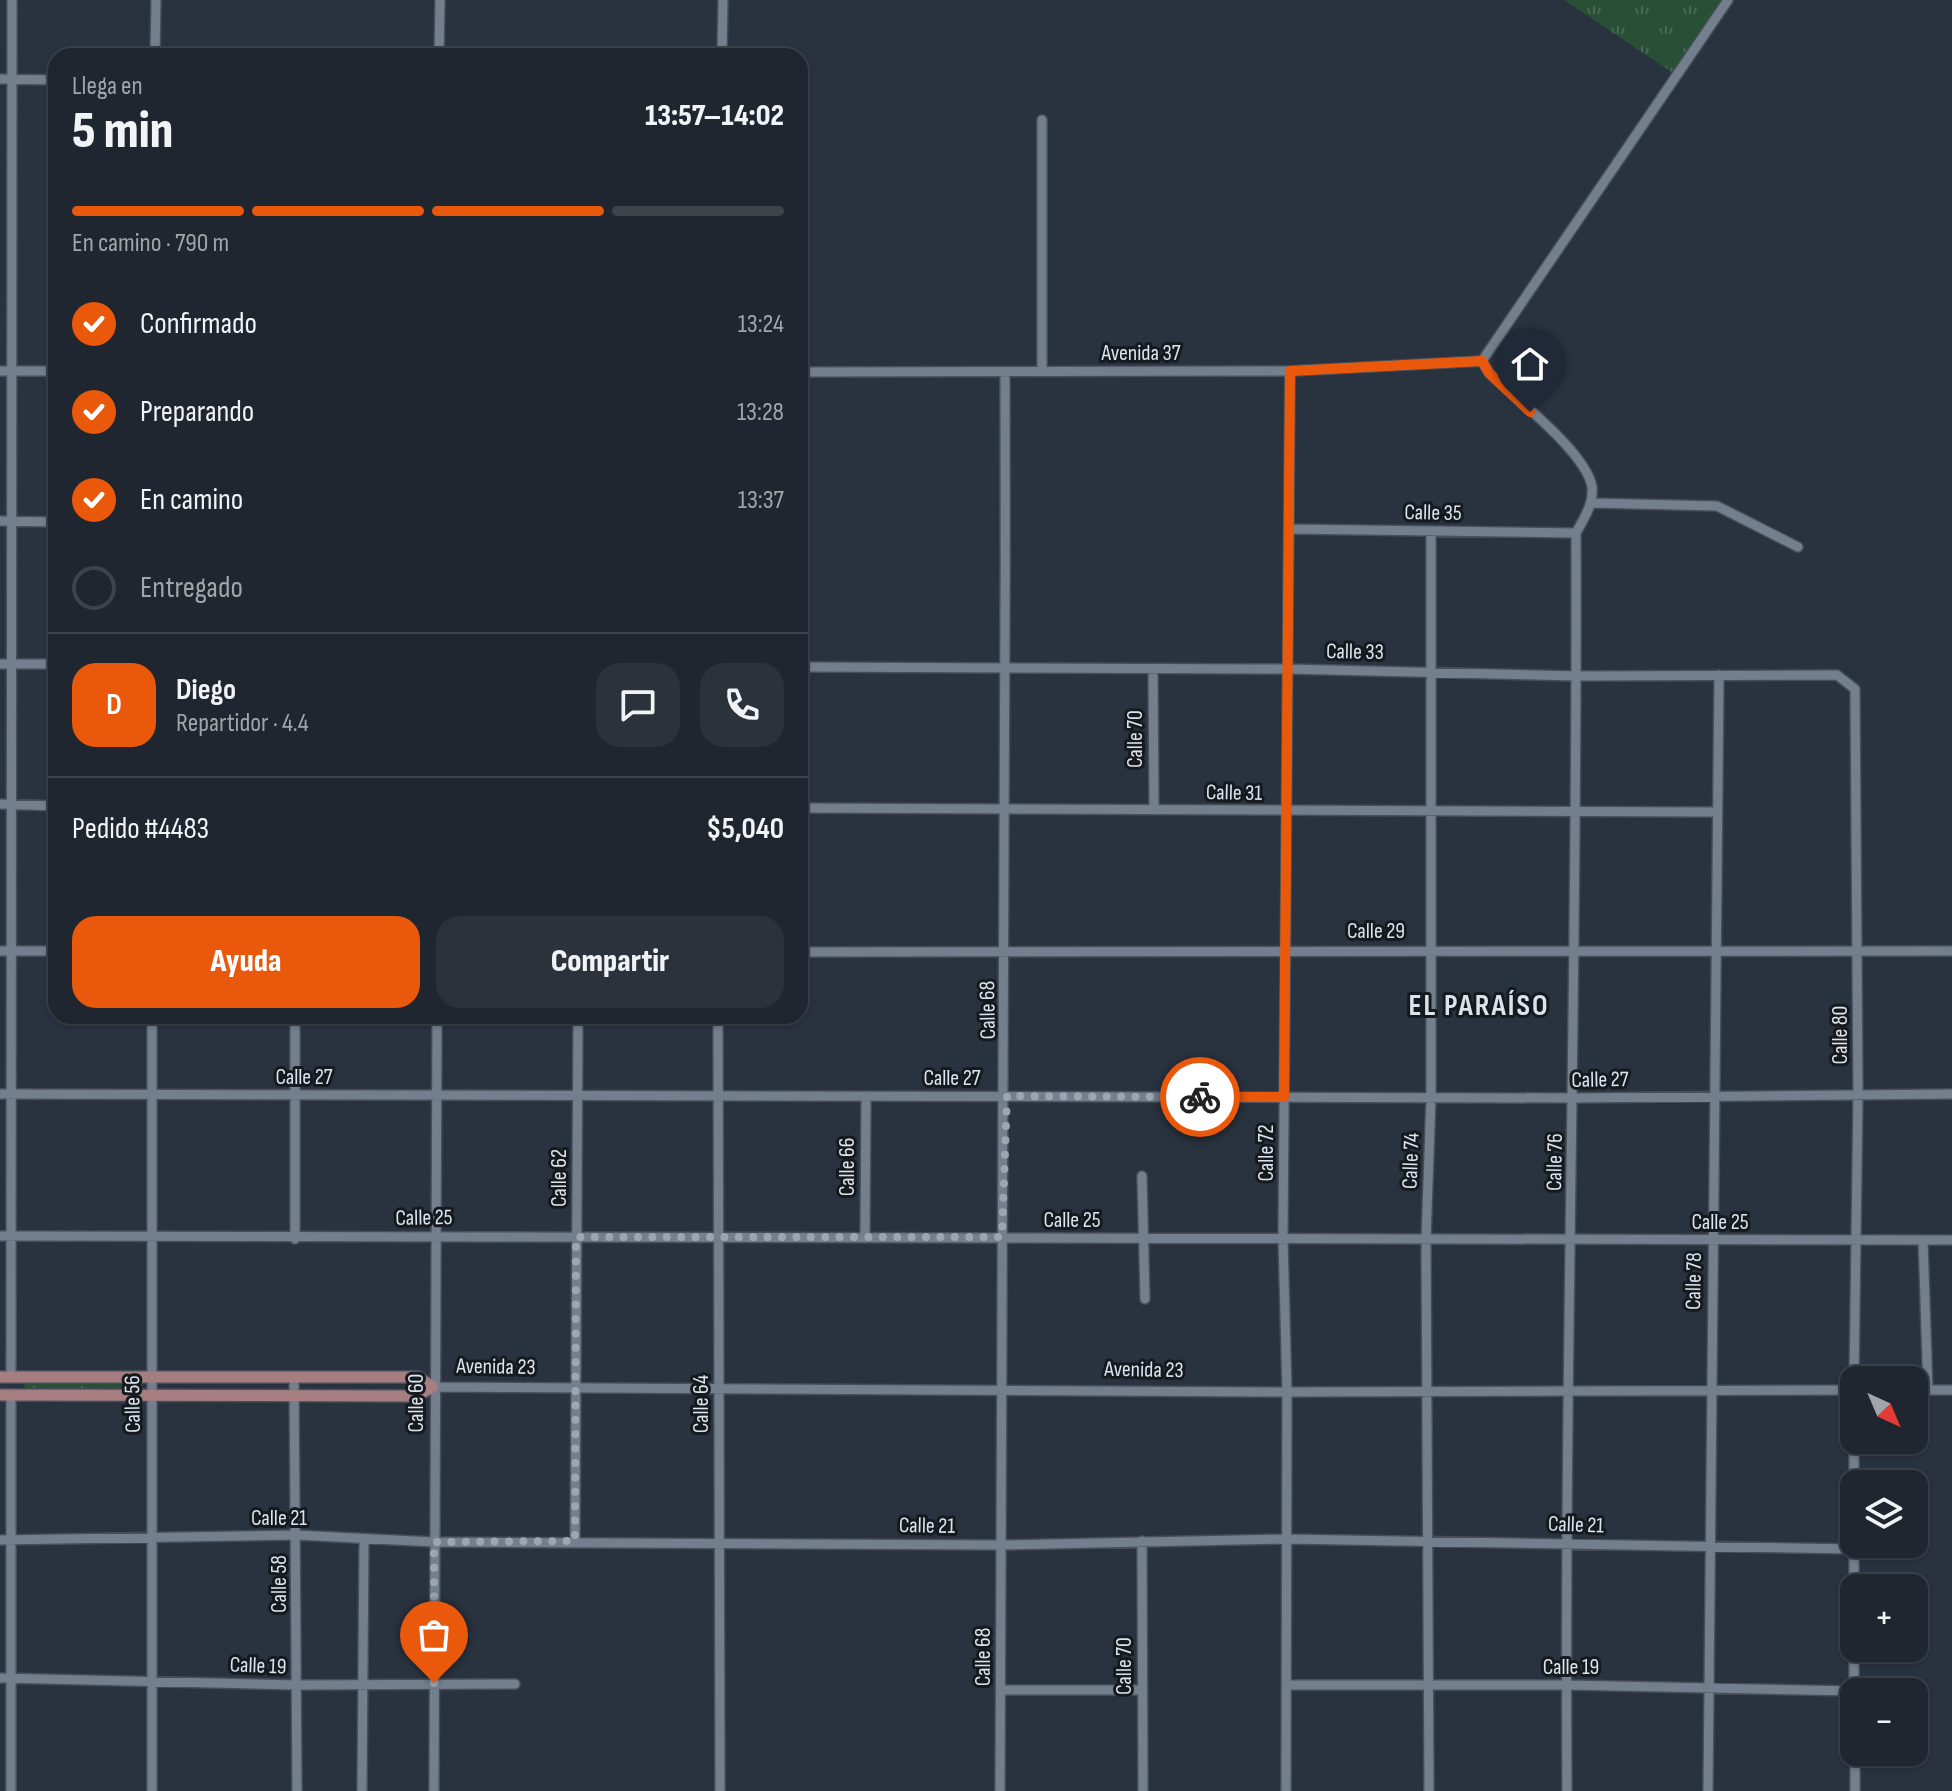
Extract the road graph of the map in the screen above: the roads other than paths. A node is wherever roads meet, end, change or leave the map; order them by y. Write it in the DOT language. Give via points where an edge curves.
graph roads {
  1 [pos="12,0"];
  2 [pos="156,0"];
  3 [pos="440,0"];
  4 [pos="723,0"];
  5 [pos="1728,0"];
  6 [pos="155,48"];
  7 [pos="439,48"];
  8 [pos="722,48"];
  9 [pos="0,79"];
  10 [pos="12,79"];
  11 [pos="48,80"];
  12 [pos="1042,120"];
  13 [pos="0,221"];
  14 [pos="11,221"];
  15 [pos="1482,361"];
  16 [pos="6,371"];
  17 [pos="48,371"];
  18 [pos="1042,371"];
  19 [pos="1290,371"];
  20 [pos="808,372"];
  21 [pos="1005,372"];
  22 [pos="1592,503"];
  23 [pos="0,521"];
  24 [pos="11,521"];
  25 [pos="48,522"];
  26 [pos="1289,529"];
  27 [pos="1431,532"];
  28 [pos="1576,533"];
  29 [pos="1798,547"];
  30 [pos="5,664"];
  31 [pos="48,664"];
  32 [pos="808,667"];
  33 [pos="1153,669"];
  34 [pos="1288,669"];
  35 [pos="1006,670"];
  36 [pos="1432,671"];
  37 [pos="1719,675"];
  38 [pos="1577,676"];
  39 [pos="1855,689"];
  40 [pos="5,804"];
  41 [pos="48,806"];
  42 [pos="808,808"];
  43 [pos="1006,809"];
  44 [pos="1154,810"];
  45 [pos="1575,811"];
  46 [pos="1287,812"];
  47 [pos="1715,812"];
  48 [pos="1431,814"];
  49 [pos="1286,949"];
  50 [pos="1431,949"];
  51 [pos="1717,949"];
  52 [pos="1858,949"];
  53 [pos="1005,950"];
  54 [pos="1575,950"];
  55 [pos="5,951"];
  56 [pos="48,951"];
  57 [pos="1952,951"];
  58 [pos="808,952"];
  59 [pos="152,1024"];
  60 [pos="295,1024"];
  61 [pos="437,1024"];
  62 [pos="578,1024"];
  63 [pos="718,1024"];
  64 [pos="152,1093"];
  65 [pos="4,1094"];
  66 [pos="578,1094"];
  67 [pos="1952,1094"];
  68 [pos="295,1095"];
  69 [pos="436,1095"];
  70 [pos="718,1095"];
  71 [pos="1858,1095"];
  72 [pos="866,1096"];
  73 [pos="1007,1096"];
  74 [pos="1714,1096"];
  75 [pos="1284,1097"];
  76 [pos="1431,1098"];
  77 [pos="1574,1098"];
  78 [pos="1142,1176"];
  79 [pos="434,1235"];
  80 [pos="5,1236"];
  81 [pos="151,1236"];
  82 [pos="576,1237"];
  83 [pos="1002,1237"];
  84 [pos="717,1238"];
  85 [pos="865,1238"];
  86 [pos="1144,1238"];
  87 [pos="295,1239"];
  88 [pos="1283,1239"];
  89 [pos="1426,1239"];
  90 [pos="1573,1239"];
  91 [pos="1712,1240"];
  92 [pos="1856,1240"];
  93 [pos="1923,1240"];
  94 [pos="1952,1240"];
  95 [pos="1145,1299"];
  96 [pos="1854,1366"];
  97 [pos="1927,1366"];
  98 [pos="151,1376"];
  99 [pos="5,1377"];
  100 [pos="294,1377"];
  101 [pos="433,1387"];
  102 [pos="575,1388"];
  103 [pos="719,1388"];
  104 [pos="1001,1388"];
  105 [pos="1569,1388"];
  106 [pos="1427,1390"];
  107 [pos="1710,1390"];
  108 [pos="1840,1390"];
  109 [pos="1928,1390"];
  110 [pos="1952,1390"];
  111 [pos="1287,1392"];
  112 [pos="5,1395"];
  113 [pos="151,1395"];
  114 [pos="294,1396"];
  115 [pos="296,1535"];
  116 [pos="154,1537"];
  117 [pos="364,1539"];
  118 [pos="1287,1539"];
  119 [pos="5,1540"];
  120 [pos="1429,1540"];
  121 [pos="575,1541"];
  122 [pos="1142,1541"];
  123 [pos="434,1542"];
  124 [pos="719,1542"];
  125 [pos="1565,1542"];
  126 [pos="1001,1545"];
  127 [pos="1840,1546"];
  128 [pos="1709,1549"];
  129 [pos="6,1678"];
  130 [pos="154,1680"];
  131 [pos="434,1683"];
  132 [pos="515,1684"];
  133 [pos="1429,1684"];
  134 [pos="297,1685"];
  135 [pos="363,1685"];
  136 [pos="1287,1685"];
  137 [pos="1566,1685"];
  138 [pos="1709,1687"];
  139 [pos="1001,1690"];
  140 [pos="1142,1690"];
  141 [pos="1840,1692"];
  142 [pos="1855,1766"];
  143 [pos="11,1791"];
  144 [pos="152,1791"];
  145 [pos="297,1791"];
  146 [pos="362,1791"];
  147 [pos="434,1791"];
  148 [pos="720,1791"];
  149 [pos="1000,1791"];
  150 [pos="1143,1791"];
  151 [pos="1286,1791"];
  152 [pos="1429,1791"];
  153 [pos="1567,1791"];
  154 [pos="1708,1791"];
  155 [pos="1855,1791"];
  1 -- 10 [label="street"];
  2 -- 6 [label="street"];
  3 -- 7 [label="street"];
  4 -- 8 [label="street"];
  5 -- 15 [label="street"];
  9 -- 10 [label="street"];
  10 -- 11 [label="street"];
  10 -- 14 [label="street"];
  12 -- 18 [label="street"];
  13 -- 14 [label="street"];
  14 -- 16 [label="street"];
  15 -- 19 [label="street, Avenida 37"];
  15 -- 22 [label="street" via="1589,474"];
  16 -- 17 [label="street"];
  16 -- 24 [label="street"];
  18 -- 19 [label="street, Avenida 37"];
  18 -- 21 [label="street, Avenida 37"];
  19 -- 26 [label="street, Calle 72"];
  20 -- 21 [label="street, Avenida 37"];
  21 -- 35 [label="street, Calle 68"];
  22 -- 28 [label="street"];
  22 -- 29 [label="street" via="1717,506"];
  23 -- 24 [label="street"];
  24 -- 25 [label="street"];
  24 -- 30 [label="street"];
  26 -- 27 [label="street, Calle 35"];
  26 -- 34 [label="street, Calle 72"];
  27 -- 28 [label="street, Calle 35"];
  27 -- 36 [label="street, Calle 74"];
  28 -- 38 [label="street, Calle 76"];
  30 -- 31 [label="street"];
  30 -- 40 [label="street"];
  32 -- 35 [label="street, Calle 33"];
  33 -- 34 [label="street, Calle 33"];
  33 -- 35 [label="street, Calle 33"];
  33 -- 44 [label="street, Calle 70"];
  34 -- 36 [label="street, Calle 33"];
  34 -- 46 [label="street, Calle 72"];
  35 -- 43 [label="street, Calle 68"];
  36 -- 38 [label="street, Calle 33"];
  36 -- 48 [label="street, Calle 74"];
  37 -- 38 [label="street, Calle 33"];
  37 -- 39 [label="street, Calle 33" via="1837,675"];
  37 -- 47 [label="street, Calle 78"];
  38 -- 45 [label="street, Calle 76"];
  39 -- 52 [label="street, Calle 80"];
  40 -- 41 [label="street"];
  40 -- 55 [label="street"];
  42 -- 43 [label="street, Calle 31"];
  43 -- 44 [label="street, Calle 31"];
  43 -- 53 [label="street, Calle 68"];
  44 -- 46 [label="street, Calle 31"];
  45 -- 47 [label="street, Calle 31"];
  45 -- 48 [label="street, Calle 31"];
  45 -- 54 [label="street, Calle 76"];
  46 -- 48 [label="street, Calle 31"];
  46 -- 49 [label="street, Calle 72"];
  47 -- 51 [label="street, Calle 78"];
  48 -- 50 [label="street, Calle 74"];
  49 -- 50 [label="street, Calle 29"];
  49 -- 53 [label="street, Calle 29"];
  49 -- 75 [label="street, Calle 72"];
  50 -- 54 [label="street, Calle 29"];
  50 -- 76 [label="street, Calle 74"];
  51 -- 52 [label="street, Calle 29"];
  51 -- 54 [label="street, Calle 29"];
  51 -- 74 [label="street, Calle 78"];
  52 -- 57 [label="street, Calle 29"];
  52 -- 71 [label="street, Calle 80"];
  53 -- 58 [label="street, Calle 29"];
  53 -- 73 [label="street, Calle 68"];
  54 -- 77 [label="street, Calle 76"];
  55 -- 56 [label="street"];
  55 -- 65 [label="street"];
  59 -- 64 [label="street, Calle 56"];
  60 -- 68 [label="street"];
  61 -- 69 [label="street, Calle 60"];
  62 -- 66 [label="street, Calle 62"];
  63 -- 70 [label="street, Calle 64"];
  64 -- 65 [label="street, Calle 27"];
  64 -- 68 [label="street, Calle 27"];
  64 -- 81 [label="street, Calle 56"];
  65 -- 80 [label="street"];
  66 -- 69 [label="street, Calle 27"];
  66 -- 70 [label="street, Calle 27"];
  66 -- 82 [label="street, Calle 62"];
  67 -- 71 [label="street, Calle 27"];
  68 -- 69 [label="street, Calle 27"];
  68 -- 87 [label="street"];
  69 -- 79 [label="street, Calle 60"];
  70 -- 72 [label="street, Calle 27"];
  70 -- 84 [label="street, Calle 64"];
  71 -- 74 [label="street, Calle 27"];
  71 -- 92 [label="street, Calle 80"];
  72 -- 73 [label="street, Calle 27"];
  72 -- 85 [label="street, Calle 66"];
  73 -- 75 [label="street, Calle 27"];
  73 -- 83 [label="street, Calle 68"];
  74 -- 77 [label="street, Calle 27"];
  74 -- 91 [label="street, Calle 78"];
  75 -- 76 [label="street, Calle 27"];
  75 -- 88 [label="street, Calle 72"];
  76 -- 77 [label="street, Calle 27"];
  76 -- 89 [label="street, Calle 74"];
  77 -- 90 [label="street, Calle 76"];
  78 -- 86 [label="street"];
  79 -- 82 [label="street, Calle 25"];
  79 -- 87 [label="street, Calle 25"];
  79 -- 101 [label="street, Calle 60"];
  80 -- 81 [label="street, Calle 25"];
  80 -- 99 [label="street"];
  81 -- 87 [label="street, Calle 25"];
  81 -- 98 [label="street, Calle 56"];
  82 -- 84 [label="street, Calle 25"];
  82 -- 102 [label="street, Calle 62"];
  83 -- 85 [label="street, Calle 25"];
  83 -- 86 [label="street, Calle 25"];
  83 -- 104 [label="street, Calle 68"];
  84 -- 85 [label="street, Calle 25"];
  84 -- 103 [label="street, Calle 64"];
  86 -- 88 [label="street, Calle 25"];
  86 -- 95 [label="street"];
  88 -- 89 [label="street, Calle 25"];
  88 -- 111 [label="street, Calle 72"];
  89 -- 90 [label="street, Calle 25"];
  89 -- 106 [label="street, Calle 74"];
  90 -- 91 [label="street, Calle 25"];
  90 -- 105 [label="street, Calle 76"];
  91 -- 92 [label="street, Calle 25"];
  91 -- 107 [label="street, Calle 78"];
  92 -- 93 [label="street, Calle 25"];
  92 -- 96 [label="street, Calle 80"];
  93 -- 94 [label="street, Calle 25"];
  93 -- 97 [label="street"];
  98 -- 99 [label="main road, Avenida 23"];
  98 -- 100 [label="main road, Avenida 23"];
  98 -- 113 [label="street, Calle 56"];
  99 -- 112 [label="main road"];
  100 -- 101 [label="main road, Avenida 23" via="418,1377"];
  100 -- 114 [label="street, Calle 58"];
  101 -- 102 [label="street, Avenida 23"];
  101 -- 114 [label="main road, Avenida 23" via="416,1396"];
  101 -- 123 [label="street, Calle 60"];
  102 -- 103 [label="street, Avenida 23"];
  102 -- 121 [label="street, Calle 62"];
  103 -- 104 [label="street, Avenida 23"];
  103 -- 124 [label="street, Calle 64"];
  104 -- 111 [label="street, Avenida 23"];
  104 -- 126 [label="street, Calle 68"];
  105 -- 106 [label="street, Avenida 23"];
  105 -- 107 [label="street, Avenida 23"];
  105 -- 125 [label="street, Calle 76"];
  106 -- 111 [label="street, Avenida 23"];
  106 -- 120 [label="street, Calle 74"];
  107 -- 108 [label="street, Avenida 23"];
  107 -- 128 [label="street, Calle 78"];
  109 -- 110 [label="street"];
  111 -- 118 [label="street, Calle 72"];
  112 -- 113 [label="main road, Avenida 23"];
  112 -- 119 [label="street"];
  113 -- 114 [label="main road, Avenida 23"];
  113 -- 116 [label="street, Calle 56"];
  114 -- 115 [label="street, Calle 58"];
  115 -- 116 [label="street, Calle 21"];
  115 -- 117 [label="street, Calle 21"];
  115 -- 134 [label="street, Calle 58"];
  116 -- 119 [label="street, Calle 21"];
  116 -- 130 [label="street, Calle 56"];
  117 -- 123 [label="street, Calle 21"];
  117 -- 135 [label="street"];
  118 -- 120 [label="street, Calle 21"];
  118 -- 122 [label="street, Calle 21"];
  118 -- 136 [label="street, Calle 72"];
  119 -- 129 [label="street"];
  120 -- 125 [label="street, Calle 21"];
  120 -- 133 [label="street, Calle 74"];
  121 -- 123 [label="street, Calle 21"];
  121 -- 124 [label="street, Calle 21"];
  122 -- 126 [label="street, Calle 21"];
  122 -- 140 [label="street, Calle 70"];
  123 -- 131 [label="street, Calle 60"];
  124 -- 126 [label="street, Calle 21"];
  124 -- 148 [label="street, Calle 64"];
  125 -- 128 [label="street, Calle 21"];
  125 -- 137 [label="street, Calle 76"];
  126 -- 139 [label="street, Calle 68"];
  127 -- 128 [label="street, Calle 21"];
  128 -- 138 [label="street, Calle 78"];
  129 -- 130 [label="street, Calle 19"];
  129 -- 143 [label="street"];
  130 -- 134 [label="street, Calle 19"];
  130 -- 144 [label="street, Calle 56"];
  131 -- 132 [label="street, Calle 19"];
  131 -- 135 [label="street, Calle 19"];
  131 -- 147 [label="street, Calle 60"];
  133 -- 136 [label="street, Calle 19"];
  133 -- 137 [label="street, Calle 19"];
  133 -- 152 [label="street, Calle 74"];
  134 -- 135 [label="street, Calle 19"];
  134 -- 145 [label="street, Calle 58"];
  135 -- 146 [label="street"];
  136 -- 151 [label="street, Calle 72"];
  137 -- 138 [label="street, Calle 19"];
  137 -- 153 [label="street, Calle 76"];
  138 -- 141 [label="street, Calle 19"];
  138 -- 154 [label="street, Calle 78"];
  139 -- 140 [label="street"];
  139 -- 149 [label="street, Calle 68"];
  140 -- 150 [label="street, Calle 70"];
  142 -- 155 [label="street"];
}
